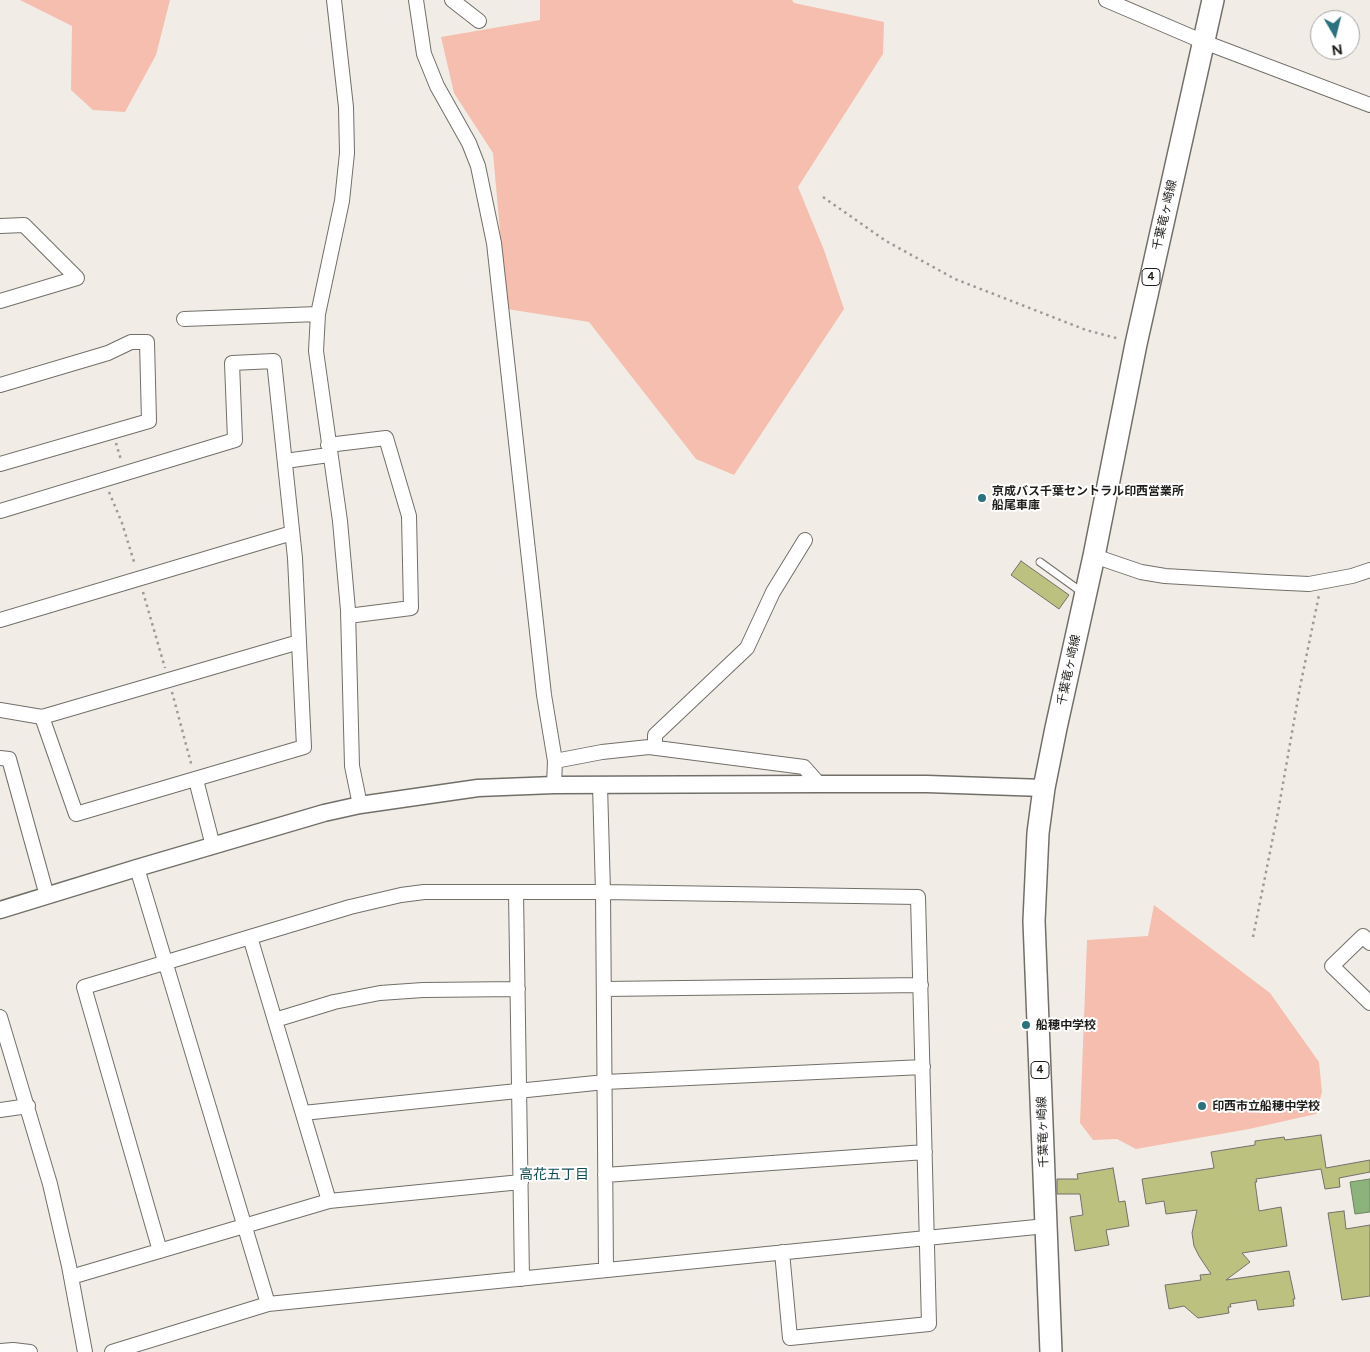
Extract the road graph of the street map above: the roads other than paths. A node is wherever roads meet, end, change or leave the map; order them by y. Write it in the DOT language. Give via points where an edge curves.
graph roads {
  1 [pos="334,0"];
  2 [pos="338,0"];
  3 [pos="348,0"];
  4 [pos="416,0"];
  5 [pos="452,0"];
  6 [pos="1106,0"];
  7 [pos="1213,0"];
  8 [pos="479,22"];
  9 [pos="1204,42"];
  10 [pos="1370,105"];
  11 [pos="0,226"];
  12 [pos="0,301"];
  13 [pos="318,314"];
  14 [pos="184,319"];
  15 [pos="0,385"];
  16 [pos="329,450"];
  17 [pos="285,461"];
  18 [pos="0,464"];
  19 [pos="0,511"];
  20 [pos="292,533"];
  21 [pos="805,540"];
  22 [pos="1094,556"];
  23 [pos="1040,562"];
  24 [pos="1370,570"];
  25 [pos="1085,594"];
  26 [pos="348,616"];
  27 [pos="0,620"];
  28 [pos="299,642"];
  29 [pos="0,710"];
  30 [pos="42,717"];
  31 [pos="655,748"];
  32 [pos="0,758"];
  33 [pos="555,761"];
  34 [pos="196,780"];
  35 [pos="818,784"];
  36 [pos="554,785"];
  37 [pos="600,785"];
  38 [pos="1044,788"];
  39 [pos="360,805"];
  40 [pos="213,846"];
  41 [pos="138,868"];
  42 [pos="516,892"];
  43 [pos="603,892"];
  44 [pos="47,896"];
  45 [pos="0,910"];
  46 [pos="250,937"];
  47 [pos="1370,943"];
  48 [pos="166,962"];
  49 [pos="921,985"];
  50 [pos="518,989"];
  51 [pos="604,989"];
  52 [pos="1370,1004"];
  53 [pos="0,1017"];
  54 [pos="275,1020"];
  55 [pos="923,1067"];
  56 [pos="605,1082"];
  57 [pos="520,1091"];
  58 [pos="28,1106"];
  59 [pos="0,1110"];
  60 [pos="303,1113"];
  61 [pos="925,1152"];
  62 [pos="605,1175"];
  63 [pos="521,1182"];
  64 [pos="329,1200"];
  65 [pos="245,1226"];
  66 [pos="1046,1226"];
  67 [pos="927,1238"];
  68 [pos="160,1251"];
  69 [pos="782,1252"];
  70 [pos="606,1270"];
  71 [pos="72,1277"];
  72 [pos="522,1278"];
  73 [pos="268,1304"];
  74 [pos="0,1351"];
  75 [pos="30,1352"];
  76 [pos="85,1352"];
  77 [pos="112,1352"];
  78 [pos="1051,1352"];
  1 -- 13 [label="street" via="346,107 347,153 342,201"];
  2 -- 3 [label="street"];
  4 -- 33 [label="street" via="424,54 437,86 470,143 494,243 544,695"];
  5 -- 8 [label="street"];
  6 -- 9 [label="street"];
  7 -- 9 [label="main road, 千葉竜ヶ崎線 / 4"];
  9 -- 10 [label="street"];
  9 -- 22 [label="main road, 千葉竜ヶ崎線 / 4" via="1136,344"];
  11 -- 12 [label="street" via="24,225 77,278"];
  13 -- 14 [label="street"];
  13 -- 16 [label="street" via="316,351"];
  15 -- 18 [label="street" via="108,353 131,342 147,342 149,420"];
  16 -- 17 [label="street"];
  16 -- 26 [label="street" via="340,521"];
  16 -- 26 [label="street" via="386,438 409,516 411,608"];
  17 -- 19 [label="street" via="274,361 232,363 235,440"];
  17 -- 20 [label="street"];
  20 -- 27 [label="street"];
  20 -- 28 [label="street"];
  21 -- 31 [label="street" via="773,592 747,648 655,735"];
  22 -- 24 [label="street" via="1141,572 1165,576 1309,584"];
  22 -- 25 [label="main road, 千葉竜ヶ崎線 / 4"];
  23 -- 25 [label="lane"];
  25 -- 38 [label="main road, 千葉竜ヶ崎線 / 4"];
  26 -- 39 [label="street" via="352,766"];
  28 -- 30 [label="street"];
  28 -- 34 [label="street" via="304,748"];
  29 -- 30 [label="street"];
  30 -- 34 [label="street" via="76,814"];
  31 -- 33 [label="street" via="602,752"];
  31 -- 35 [label="street" via="804,767"];
  32 -- 44 [label="street" via="9,759"];
  33 -- 36 [label="street"];
  34 -- 40 [label="street"];
  35 -- 37 [label="street"];
  35 -- 38 [label="street"];
  36 -- 37 [label="street"];
  36 -- 39 [label="street" via="478,788"];
  37 -- 43 [label="street"];
  38 -- 66 [label="main road, 千葉竜ヶ崎線 / 4" via="1037,845 1034,921"];
  39 -- 40 [label="street"];
  40 -- 41 [label="street"];
  41 -- 44 [label="street"];
  41 -- 48 [label="street"];
  42 -- 43 [label="street"];
  42 -- 46 [label="street" via="401,895"];
  42 -- 50 [label="street"];
  43 -- 49 [label="street" via="918,897"];
  43 -- 51 [label="street"];
  44 -- 45 [label="street"];
  46 -- 48 [label="street"];
  46 -- 54 [label="street"];
  47 -- 52 [label="street" via="1363,936 1332,966"];
  48 -- 65 [label="street"];
  48 -- 68 [label="street" via="84,987"];
  49 -- 51 [label="street"];
  49 -- 55 [label="street"];
  50 -- 54 [label="street" via="380,993 334,1002"];
  50 -- 57 [label="street"];
  51 -- 56 [label="street"];
  53 -- 58 [label="street"];
  54 -- 60 [label="street"];
  55 -- 56 [label="street"];
  55 -- 61 [label="street"];
  56 -- 57 [label="street"];
  56 -- 62 [label="street"];
  57 -- 60 [label="street"];
  57 -- 63 [label="street"];
  58 -- 59 [label="street"];
  58 -- 71 [label="street"];
  60 -- 64 [label="street"];
  61 -- 62 [label="street"];
  61 -- 67 [label="street"];
  62 -- 70 [label="street"];
  63 -- 64 [label="street"];
  63 -- 72 [label="street"];
  64 -- 65 [label="street"];
  65 -- 68 [label="street"];
  65 -- 73 [label="street"];
  66 -- 67 [label="street"];
  66 -- 78 [label="main road, 千葉竜ヶ崎線 / 4"];
  67 -- 69 [label="street"];
  67 -- 69 [label="street" via="929,1324 790,1338"];
  68 -- 71 [label="street"];
  69 -- 70 [label="street"];
  70 -- 72 [label="street"];
  71 -- 76 [label="street"];
  72 -- 73 [label="street"];
  73 -- 77 [label="street"];
  74 -- 75 [label="street"];
}
